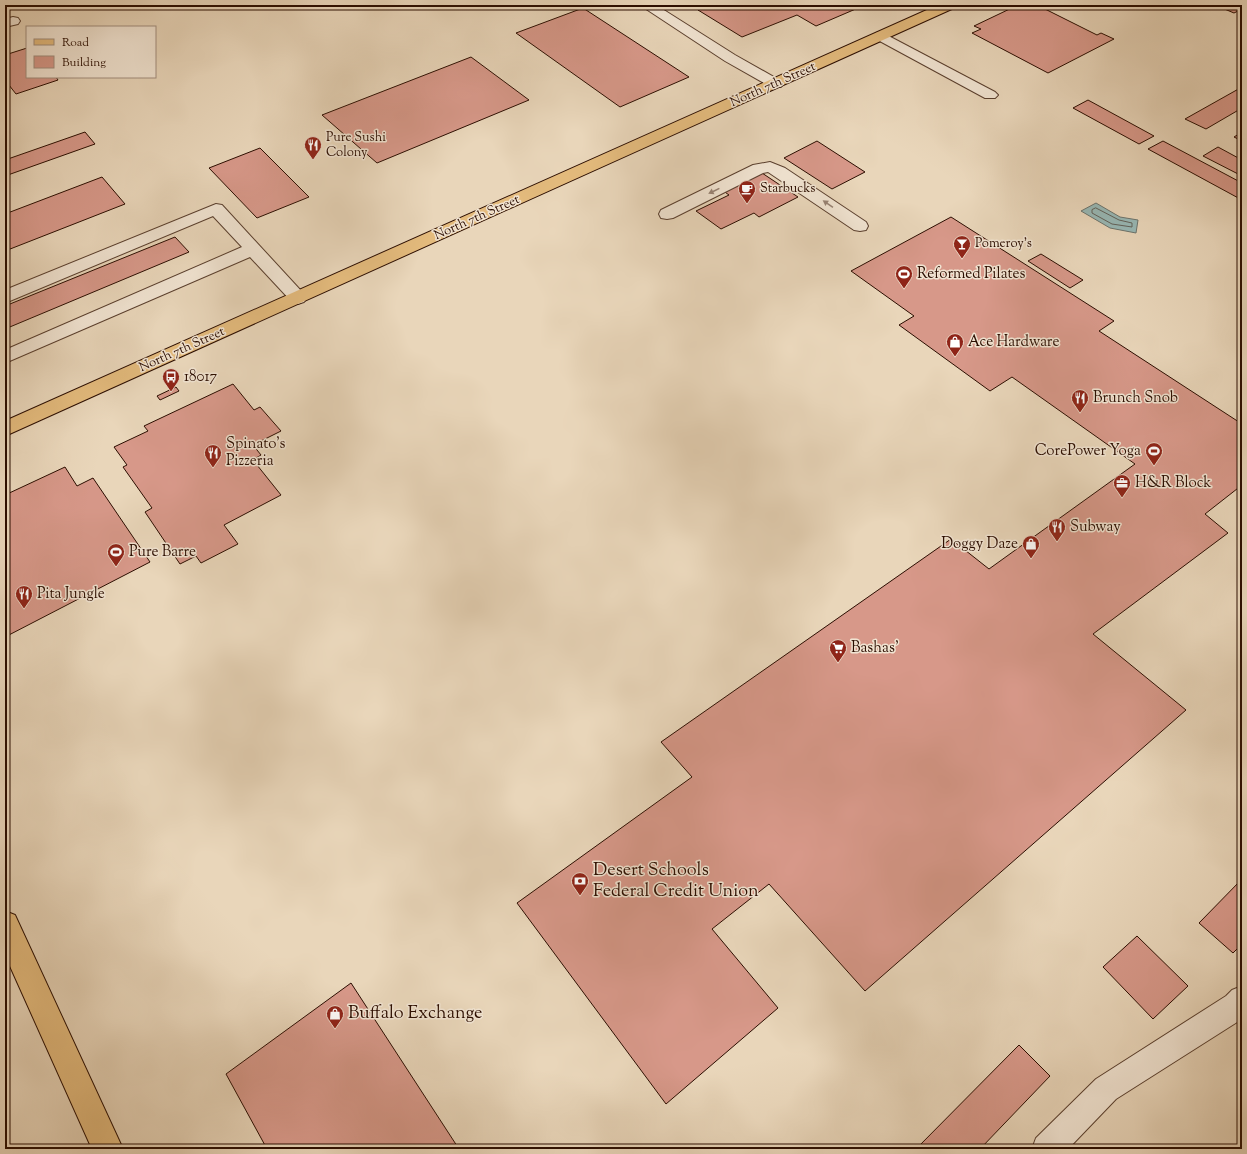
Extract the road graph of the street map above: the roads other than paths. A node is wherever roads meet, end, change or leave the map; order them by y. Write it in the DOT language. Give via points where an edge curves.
graph roads {
  1 [pos="647,5"];
  2 [pos="949,5"];
  3 [pos="881,36"];
  4 [pos="776,84"];
  5 [pos="990,95"];
  6 [pos="666,214"];
  7 [pos="860,226"];
  8 [pos="253,249"];
  9 [pos="5,297"];
  10 [pos="298,298"];
  11 [pos="5,357"];
  12 [pos="5,429"];
  13 [pos="5,924"];
  14 [pos="1242,1000"];
  15 [pos="108,1149"];
  16 [pos="1046,1149"];
  1 -- 4 [label="street"];
  2 -- 3 [label="main road, North 7th Street"];
  3 -- 4 [label="main road, North 7th Street"];
  3 -- 5 [label="street"];
  4 -- 10 [label="main road, North 7th Street"];
  7 -- 6 [label="street, one-way" via="770,167 759,168"];
  8 -- 9 [label="street" via="216,209"];
  8 -- 10 [label="street"];
  8 -- 11 [label="street"];
  10 -- 12 [label="main road, North 7th Street"];
  13 -- 15 [label="main road"];
  14 -- 16 [label="street" via="1106,1089"];
}
